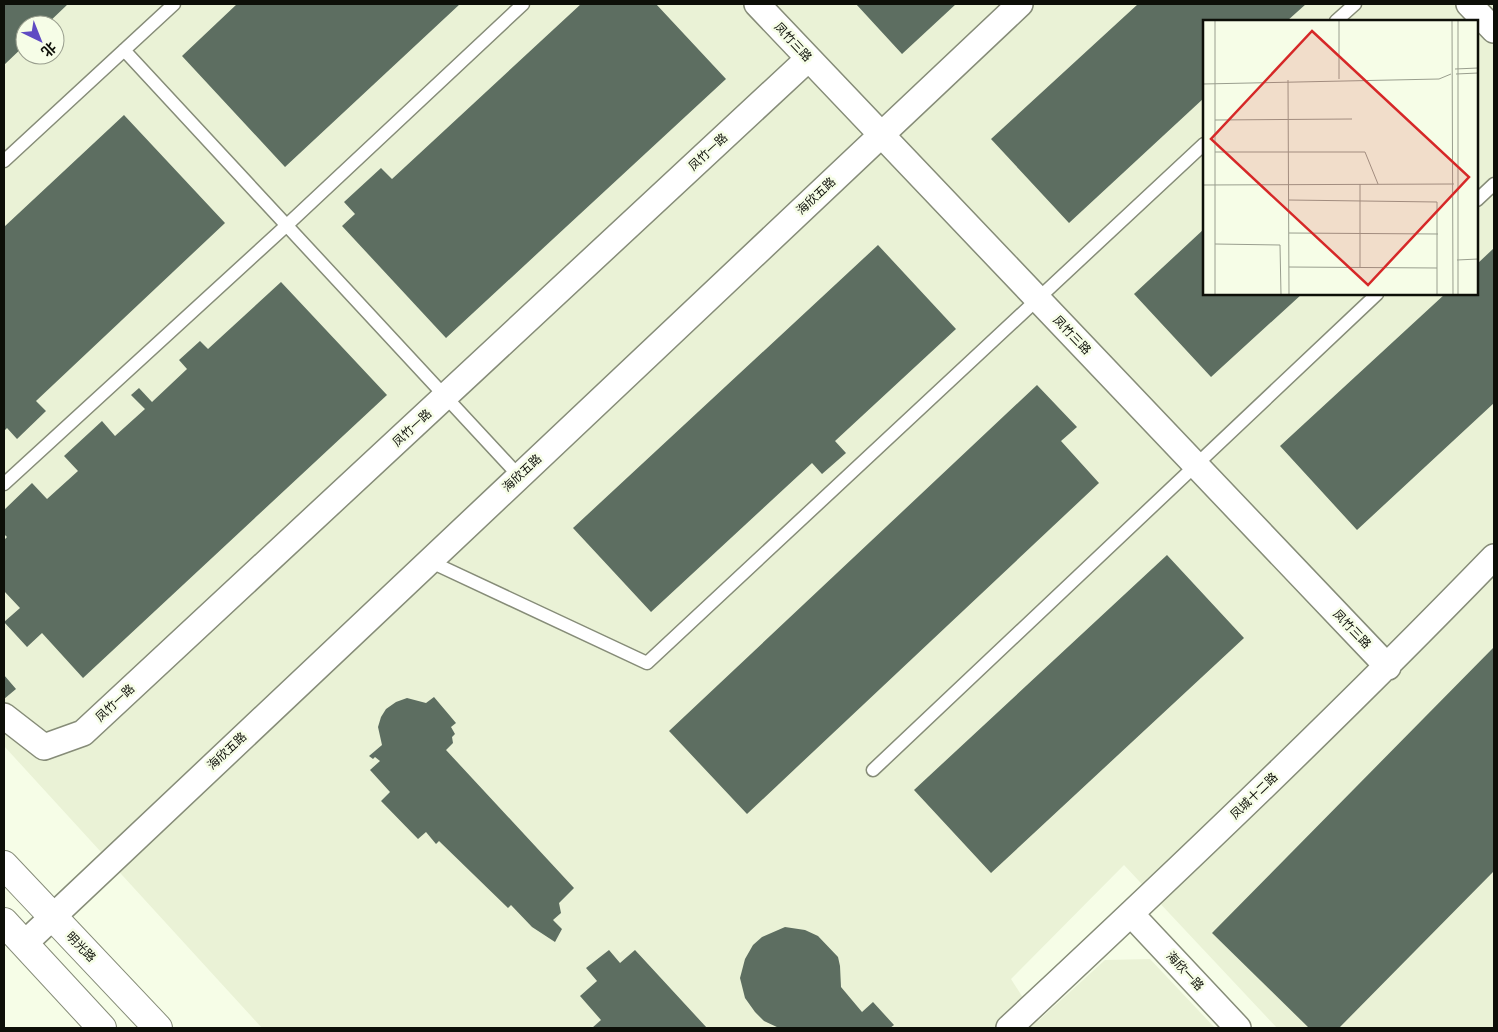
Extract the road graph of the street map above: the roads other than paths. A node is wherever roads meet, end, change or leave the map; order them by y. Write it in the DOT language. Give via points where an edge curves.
graph roads {
  1 [pos="174,4"];
  2 [pos="523,4"];
  3 [pos="757,4"];
  4 [pos="1020,4"];
  5 [pos="1354,4"];
  6 [pos="1469,4"];
  7 [pos="1337,20"];
  8 [pos="1494,30"];
  9 [pos="124,50"];
  10 [pos="808,59"];
  11 [pos="881,135"];
  12 [pos="1203,145"];
  13 [pos="4,162"];
  14 [pos="1494,184"];
  15 [pos="1478,199"];
  16 [pos="287,225"];
  17 [pos="1376,295"];
  18 [pos="1038,299"];
  19 [pos="446,396"];
  20 [pos="1195,464"];
  21 [pos="519,476"];
  22 [pos="4,484"];
  23 [pos="1494,557"];
  24 [pos="429,561"];
  25 [pos="1388,667"];
  26 [pos="4,716"];
  27 [pos="873,770"];
  28 [pos="4,865"];
  29 [pos="1131,914"];
  30 [pos="51,916"];
  31 [pos="4,922"];
  32 [pos="24,944"];
  33 [pos="102,1028"];
  34 [pos="158,1028"];
  35 [pos="1009,1028"];
  36 [pos="1238,1028"];
  1 -- 9 [label="lane"];
  2 -- 16 [label="lane"];
  3 -- 10 [label="street, 凤竹三路"];
  4 -- 11 [label="street, 海欣五路"];
  5 -- 7 [label="lane"];
  6 -- 8 [label="street"];
  9 -- 13 [label="lane"];
  9 -- 16 [label="lane"];
  10 -- 11 [label="street, 凤竹三路"];
  10 -- 19 [label="street, 凤竹一路"];
  11 -- 18 [label="street, 凤竹三路"];
  11 -- 21 [label="street, 海欣五路"];
  12 -- 18 [label="lane"];
  14 -- 15 [label="lane"];
  16 -- 19 [label="lane"];
  16 -- 22 [label="lane"];
  17 -- 20 [label="lane"];
  18 -- 20 [label="street, 凤竹三路"];
  18 -- 24 [label="lane" via="647,664"];
  19 -- 21 [label="lane"];
  19 -- 26 [label="street, 凤竹一路" via="83,733 44,748"];
  20 -- 25 [label="street, 凤竹三路"];
  20 -- 27 [label="lane"];
  21 -- 24 [label="street, 海欣五路"];
  23 -- 25 [label="street, 凤城十二路"];
  24 -- 30 [label="street, 海欣五路"];
  25 -- 29 [label="street, 凤城十二路"];
  28 -- 30 [label="main road, 明光路"];
  29 -- 35 [label="street, 凤城十二路"];
  29 -- 36 [label="street, 海欣一路"];
  30 -- 32 [label="street, 海欣五路"];
  30 -- 34 [label="main road, 明光路"];
  31 -- 32 [label="main road"];
  32 -- 33 [label="main road"];
}
